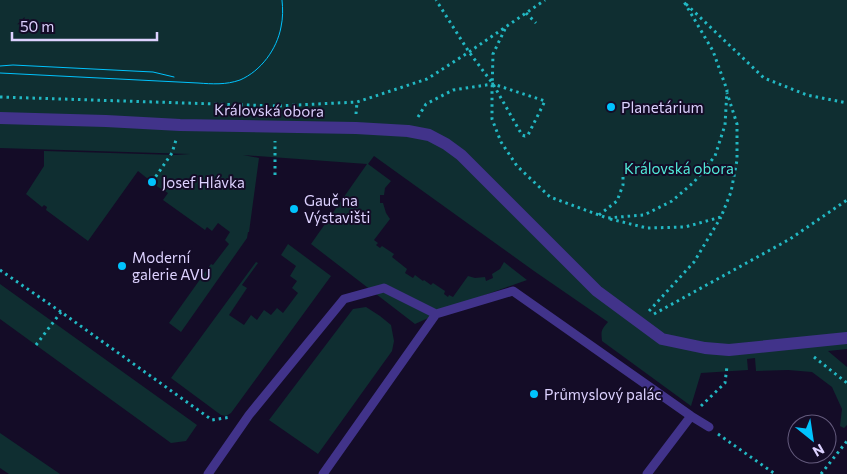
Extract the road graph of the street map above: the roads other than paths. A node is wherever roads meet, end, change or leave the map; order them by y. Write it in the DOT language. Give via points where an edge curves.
graph roads {
  1 [pos="0,118"];
  2 [pos="436,314"];
  3 [pos="847,338"];
  4 [pos="691,416"];
  5 [pos="709,427"];
  6 [pos="208,474"];
  7 [pos="323,474"];
  8 [pos="647,474"];
  1 -- 3 [label="street, Královská obora" via="356,128 429,136 461,154 597,291 662,339 729,350"];
  2 -- 4 [label="lane" via="513,291"];
  2 -- 6 [label="lane" via="384,288 344,299 249,415"];
  2 -- 7 [label="lane"];
  4 -- 5 [label="lane"];
  4 -- 8 [label="lane"];
}
